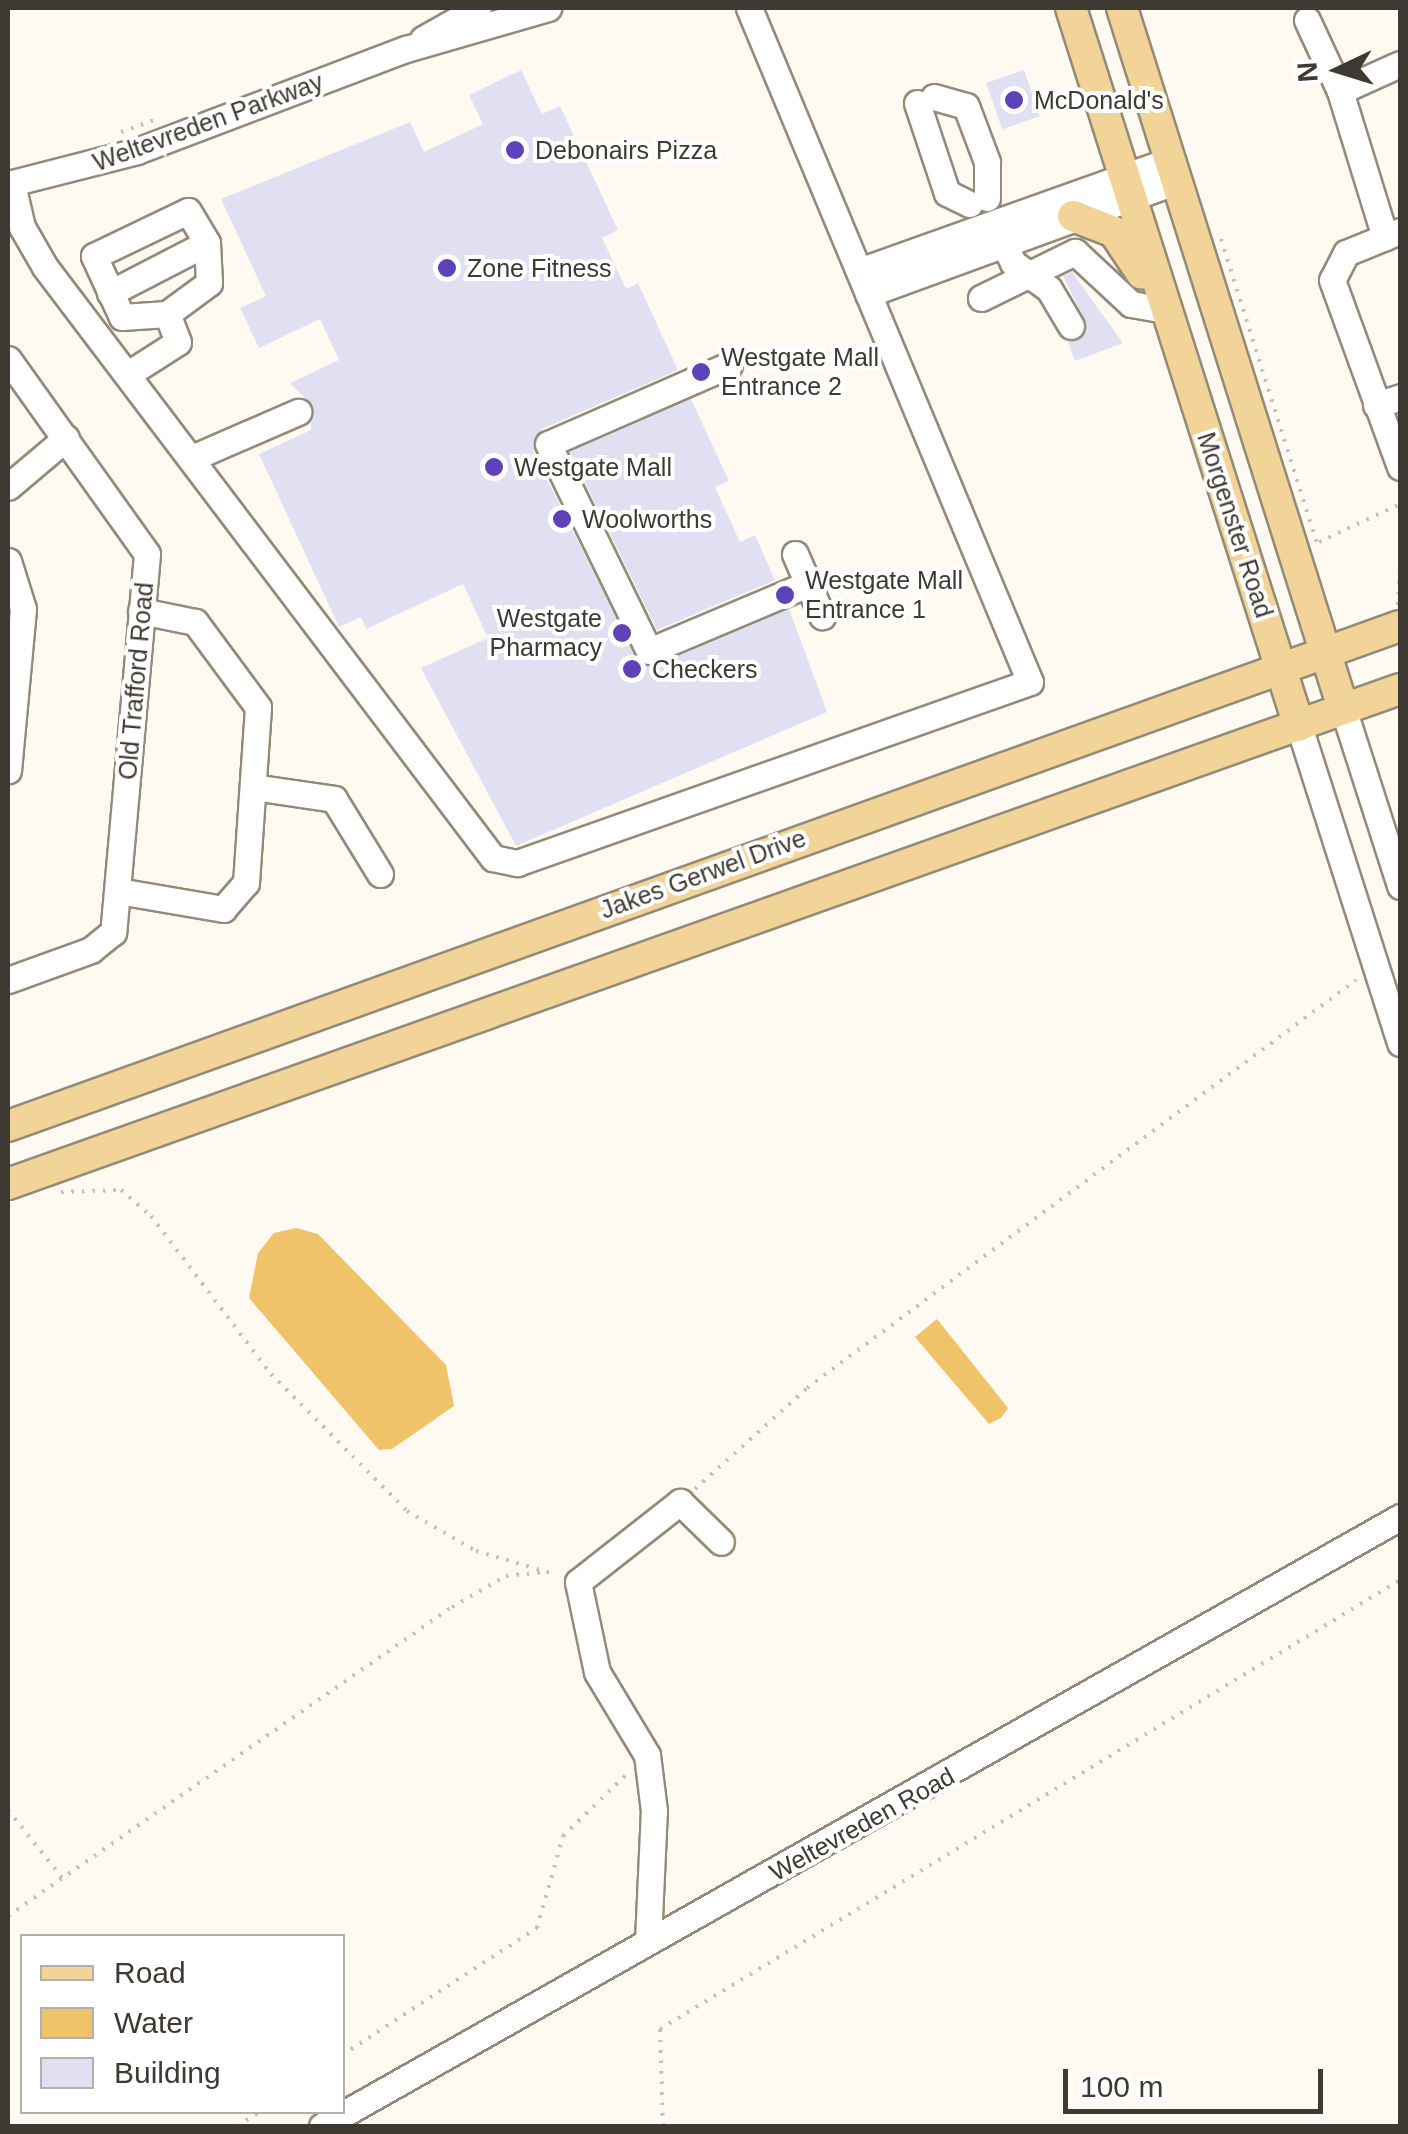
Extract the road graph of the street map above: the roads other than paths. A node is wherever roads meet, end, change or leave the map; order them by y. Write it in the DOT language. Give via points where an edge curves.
graph roads {
  1 [pos="478,8"];
  2 [pos="548,8"];
  3 [pos="749,8"];
  4 [pos="1071,8"];
  5 [pos="1122,8"];
  6 [pos="1307,20"];
  7 [pos="406,49"];
  8 [pos="1400,64"];
  9 [pos="1340,91"];
  10 [pos="1174,171"];
  11 [pos="10,184"];
  12 [pos="1126,186"];
  13 [pos="988,216"];
  14 [pos="1073,216"];
  15 [pos="1393,234"];
  16 [pos="207,242"];
  17 [pos="1028,274"];
  18 [pos="863,282"];
  19 [pos="110,293"];
  20 [pos="982,298"];
  21 [pos="1164,305"];
  22 [pos="167,314"];
  23 [pos="1071,326"];
  24 [pos="8,358"];
  25 [pos="729,366"];
  26 [pos="128,374"];
  27 [pos="1388,401"];
  28 [pos="298,412"];
  29 [pos="66,438"];
  30 [pos="192,458"];
  31 [pos="1400,467"];
  32 [pos="8,487"];
  33 [pos="795,554"];
  34 [pos="8,561"];
  35 [pos="805,585"];
  36 [pos="141,611"];
  37 [pos="822,616"];
  38 [pos="1400,626"];
  39 [pos="1325,652"];
  40 [pos="1281,667"];
  41 [pos="11,668"];
  42 [pos="1400,688"];
  43 [pos="1344,708"];
  44 [pos="1298,726"];
  45 [pos="8,770"];
  46 [pos="253,787"];
  47 [pos="380,874"];
  48 [pos="1400,886"];
  49 [pos="118,891"];
  50 [pos="8,980"];
  51 [pos="1400,1043"];
  52 [pos="8,1126"];
  53 [pos="8,1184"];
  54 [pos="1400,1517"];
  55 [pos="721,1542"];
  56 [pos="648,1940"];
  57 [pos="345,2113"];
  1 -- 7 [label="street, Weltevreden Parkway"];
  2 -- 7 [label="street, Weltevreden Parkway"];
  3 -- 18 [label="street"];
  4 -- 12 [label="main road, Morgenster Road"];
  5 -- 10 [label="main road, Morgenster Road"];
  6 -- 9 [label="street"];
  7 -- 11 [label="street, Weltevreden Parkway" via="137,151"];
  8 -- 9 [label="street"];
  9 -- 15 [label="street"];
  10 -- 12 [label="street"];
  10 -- 39 [label="main road, Morgenster Road"];
  11 -- 26 [label="street" via="29,242"];
  12 -- 13 [label="street"];
  12 -- 14 [label="street"];
  12 -- 21 [label="main road, Morgenster Road"];
  13 -- 13 [label="street" via="987,162 966,106 926,100 946,193"];
  13 -- 14 [label="street"];
  13 -- 17 [label="street"];
  13 -- 18 [label="street"];
  14 -- 21 [label="main road" via="1114,232"];
  15 -- 27 [label="street" via="1346,252 1332,280"];
  16 -- 19 [label="street"];
  16 -- 19 [label="street" via="184,210 97,249"];
  16 -- 22 [label="street" via="206,290"];
  17 -- 20 [label="street"];
  17 -- 21 [label="street" via="1075,252 1131,304"];
  17 -- 23 [label="street"];
  18 -- 30 [label="street" via="1029,683 517,864 493,858"];
  19 -- 22 [label="street" via="133,322"];
  21 -- 40 [label="main road, Morgenster Road"];
  22 -- 26 [label="street" via="176,350"];
  24 -- 29 [label="street, Old Trafford Road"];
  25 -- 35 [label="street" via="548,444 650,651"];
  26 -- 30 [label="street"];
  27 -- 31 [label="street"];
  28 -- 30 [label="street"];
  29 -- 32 [label="street"];
  29 -- 36 [label="street, Old Trafford Road" via="145,540"];
  33 -- 35 [label="street"];
  34 -- 41 [label="street" via="22,590"];
  35 -- 37 [label="street"];
  36 -- 46 [label="street" via="196,622 252,694"];
  36 -- 49 [label="street, Old Trafford Road"];
  38 -- 39 [label="main road, Jakes Gerwel Drive"];
  39 -- 40 [label="main road, Jakes Gerwel Drive"];
  39 -- 43 [label="main road, Morgenster Road"];
  40 -- 44 [label="main road, Morgenster Road"];
  40 -- 52 [label="main road, Jakes Gerwel Drive"];
  41 -- 45 [label="street"];
  42 -- 43 [label="main road"];
  43 -- 44 [label="main road"];
  43 -- 48 [label="street, Morgenster Road"];
  44 -- 51 [label="street, Morgenster Road"];
  44 -- 53 [label="main road"];
  46 -- 47 [label="street" via="334,799"];
  46 -- 49 [label="street" via="246,883 233,907"];
  49 -- 50 [label="street, Old Trafford Road" via="105,943"];
  54 -- 56 [label="street, Weltevreden Road"];
  55 -- 56 [label="street" via="680,1502 578,1582 598,1672 647,1755 654,1811"];
  56 -- 57 [label="street, Weltevreden Road"];
}
